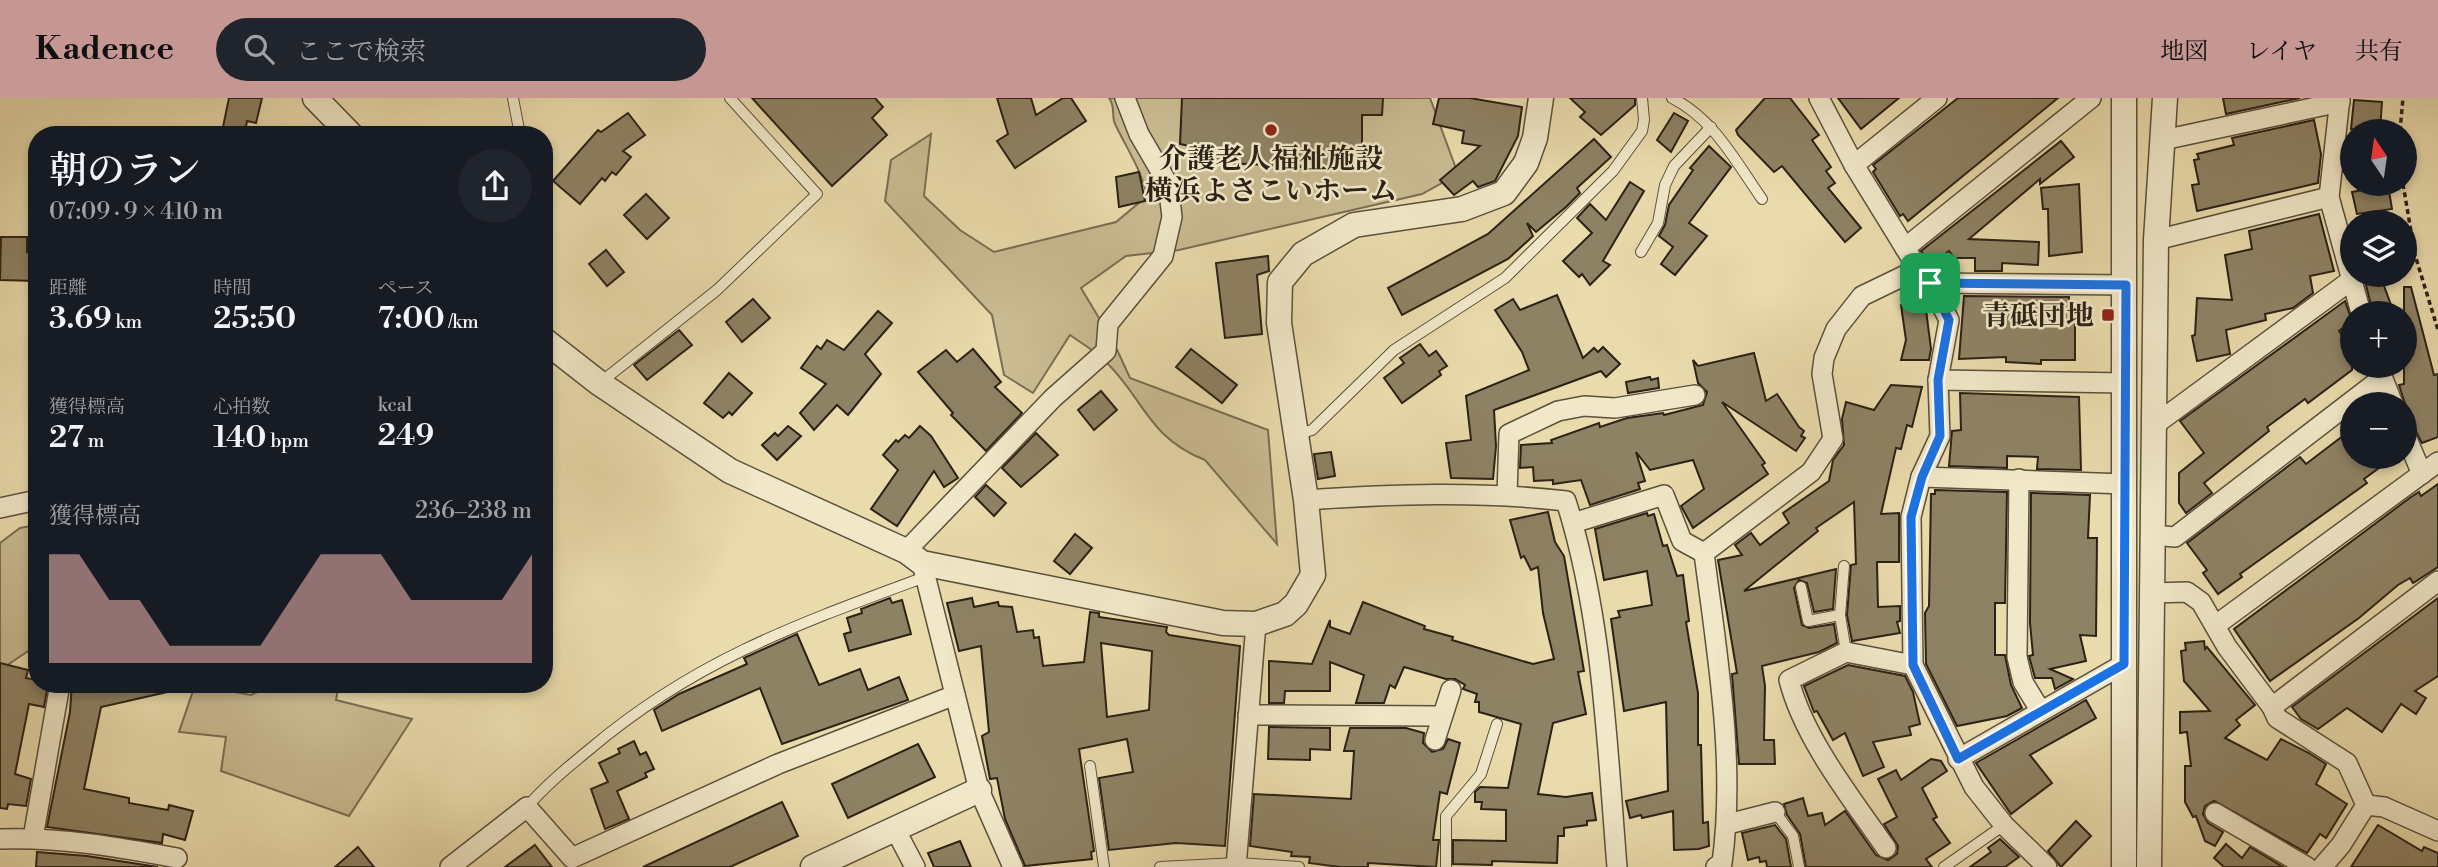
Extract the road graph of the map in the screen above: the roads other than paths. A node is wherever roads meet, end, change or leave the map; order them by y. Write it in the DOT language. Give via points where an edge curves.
graph roads {
  1 [pos="315,98"];
  2 [pos="513,98"];
  3 [pos="730,98"];
  4 [pos="1125,98"];
  5 [pos="1541,98"];
  6 [pos="1642,98"];
  7 [pos="1672,98"];
  8 [pos="1819,98"];
  9 [pos="1937,98"];
  10 [pos="2091,98"];
  11 [pos="2124,98"];
  12 [pos="2165,98"];
  13 [pos="2340,100"];
  14 [pos="342,126"];
  15 [pos="518,126"];
  16 [pos="1711,127"];
  17 [pos="2163,140"];
  18 [pos="1854,165"];
  19 [pos="2329,197"];
  20 [pos="1762,199"];
  21 [pos="2157,240"];
  22 [pos="2340,241"];
  23 [pos="1905,248"];
  24 [pos="1642,251"];
  25 [pos="1924,276"];
  26 [pos="2126,285"];
  27 [pos="2342,287"];
  28 [pos="553,347"];
  29 [pos="2373,378"];
  30 [pos="1938,380"];
  31 [pos="599,383"];
  32 [pos="2126,383"];
  33 [pos="1695,395"];
  34 [pos="2152,426"];
  35 [pos="1294,435"];
  36 [pos="2417,462"];
  37 [pos="2438,462"];
  38 [pos="2422,474"];
  39 [pos="1922,477"];
  40 [pos="2019,479"];
  41 [pos="2126,484"];
  42 [pos="1507,495"];
  43 [pos="1306,500"];
  44 [pos="28,502"];
  45 [pos="0,508"];
  46 [pos="1573,523"];
  47 [pos="2152,535"];
  48 [pos="1704,553"];
  49 [pos="918,563"];
  50 [pos="1844,566"];
  51 [pos="2438,581"];
  52 [pos="1801,587"];
  53 [pos="2152,593"];
  54 [pos="1840,615"];
  55 [pos="1256,624"];
  56 [pos="2216,625"];
  57 [pos="1846,652"];
  58 [pos="2124,664"];
  59 [pos="1913,665"];
  60 [pos="1451,690"];
  61 [pos="58,693"];
  62 [pos="955,695"];
  63 [pos="2272,707"];
  64 [pos="2040,710"];
  65 [pos="1248,715"];
  66 [pos="1441,716"];
  67 [pos="1497,724"];
  68 [pos="1435,740"];
  69 [pos="1958,759"];
  70 [pos="1090,766"];
  71 [pos="979,790"];
  72 [pos="2366,805"];
  73 [pos="527,807"];
  74 [pos="1775,812"];
  75 [pos="2215,813"];
  76 [pos="1728,824"];
  77 [pos="2004,825"];
  78 [pos="895,829"];
  79 [pos="2438,831"];
  80 [pos="33,838"];
  81 [pos="0,839"];
  82 [pos="1886,848"];
  83 [pos="179,864"];
  84 [pos="1237,865"];
  85 [pos="450,867"];
  86 [pos="813,867"];
  87 [pos="915,867"];
  88 [pos="1013,867"];
  89 [pos="1104,867"];
  90 [pos="1160,867"];
  91 [pos="1299,867"];
  92 [pos="1446,867"];
  93 [pos="1617,867"];
  94 [pos="1716,867"];
  95 [pos="1799,867"];
  96 [pos="1944,867"];
  97 [pos="2047,867"];
  98 [pos="2124,867"];
  99 [pos="2149,867"];
  100 [pos="2307,867"];
  101 [pos="2322,867"];
  1 -- 14 [label="street"];
  2 -- 15 [label="lane"];
  3 -- 31 [label="lane" via="817,194 718,290"];
  4 -- 49 [label="street" via="1139,134 1168,184 1172,217 1163,256 1108,324 1106,351 1053,398"];
  5 -- 35 [label="street" via="1526,163 1504,192 1462,209 1354,225 1303,254 1280,282 1279,323"];
  6 -- 35 [label="lane" via="1644,120 1630,151 1505,278 1394,350 1312,430"];
  7 -- 16 [label="lane" via="1692,108"];
  8 -- 18 [label="street"];
  9 -- 18 [label="street"];
  10 -- 23 [label="street"];
  11 -- 26 [label="street"];
  12 -- 17 [label="street"];
  13 -- 17 [label="street"];
  13 -- 19 [label="street"];
  16 -- 20 [label="lane"];
  16 -- 24 [label="lane" via="1674,166 1665,184 1658,223"];
  17 -- 21 [label="street"];
  18 -- 23 [label="street"];
  19 -- 21 [label="street"];
  19 -- 22 [label="street"];
  21 -- 34 [label="street"];
  23 -- 25 [label="street"];
  25 -- 26 [label="street"];
  25 -- 30 [label="street" via="1949,320"];
  25 -- 48 [label="street" via="1862,296 1836,329 1824,358 1822,374 1833,439 1811,472"];
  26 -- 32 [label="street"];
  27 -- 34 [label="street"];
  28 -- 31 [label="street"];
  29 -- 47 [label="street" via="2175,537"];
  30 -- 32 [label="street"];
  30 -- 39 [label="street" via="1940,436"];
  31 -- 49 [label="street" via="730,471"];
  32 -- 41 [label="street"];
  33 -- 42 [label="street" via="1615,408 1584,406 1558,411 1509,434"];
  34 -- 47 [label="street"];
  35 -- 43 [label="street"];
  36 -- 38 [label="street"];
  37 -- 38 [label="street"];
  38 -- 56 [label="street"];
  39 -- 40 [label="street"];
  39 -- 59 [label="street" via="1911,517"];
  40 -- 41 [label="street"];
  40 -- 64 [label="street" via="2017,657 2023,682"];
  41 -- 58 [label="street"];
  42 -- 43 [label="street" via="1405,493"];
  42 -- 46 [label="street" via="1566,501"];
  43 -- 55 [label="street" via="1313,575 1297,604 1285,614"];
  44 -- 45 [label="street"];
  46 -- 48 [label="street" via="1664,495 1682,541"];
  46 -- 93 [label="street" via="1603,697"];
  47 -- 53 [label="street"];
  48 -- 76 [label="street" via="1721,687"];
  49 -- 55 [label="street" via="1223,623"];
  49 -- 62 [label="street"];
  49 -- 73 [label="lane" via="737,650 629,715"];
  50 -- 54 [label="lane"];
  51 -- 63 [label="street"];
  52 -- 54 [label="lane" via="1808,621"];
  53 -- 56 [label="street" via="2187,592 2201,602"];
  53 -- 99 [label="street"];
  54 -- 57 [label="lane"];
  55 -- 65 [label="street"];
  56 -- 63 [label="street"];
  57 -- 59 [label="street"];
  57 -- 82 [label="street" via="1789,680 1831,768"];
  58 -- 64 [label="street"];
  58 -- 98 [label="street"];
  59 -- 69 [label="street"];
  60 -- 66 [label="street"];
  61 -- 80 [label="street"];
  62 -- 71 [label="street"];
  62 -- 73 [label="street" via="778,764 572,858"];
  63 -- 72 [label="street" via="2277,718 2347,763"];
  64 -- 69 [label="street"];
  65 -- 66 [label="street"];
  65 -- 84 [label="street"];
  66 -- 68 [label="street"];
  67 -- 92 [label="lane" via="1481,774 1446,816"];
  69 -- 77 [label="street"];
  70 -- 89 [label="lane"];
  71 -- 78 [label="street"];
  71 -- 88 [label="street"];
  72 -- 79 [label="street" via="2384,807"];
  72 -- 101 [label="street"];
  73 -- 85 [label="street"];
  74 -- 76 [label="street"];
  74 -- 95 [label="lane" via="1793,836"];
  75 -- 100 [label="street"];
  76 -- 94 [label="street" via="1722,863"];
  77 -- 96 [label="lane"];
  77 -- 97 [label="street"];
  78 -- 86 [label="street"];
  78 -- 87 [label="street"];
  80 -- 81 [label="street"];
  80 -- 83 [label="street" via="106,845"];
  84 -- 90 [label="lane"];
  84 -- 91 [label="lane"];
}
